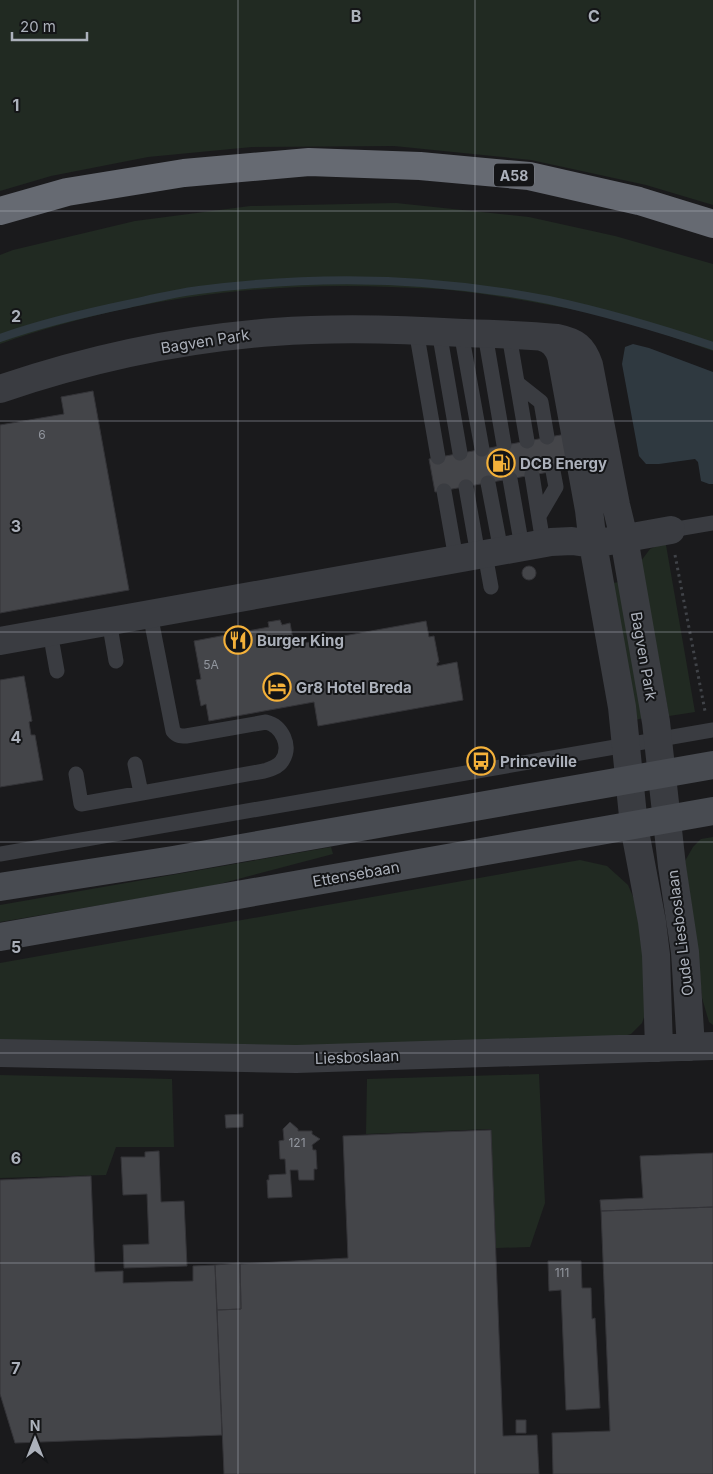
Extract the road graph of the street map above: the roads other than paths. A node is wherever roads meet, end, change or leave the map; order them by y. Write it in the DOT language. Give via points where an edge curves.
graph roads {
  1 [pos="0,211"];
  2 [pos="713,224"];
  3 [pos="462,332"];
  4 [pos="542,337"];
  5 [pos="517,383"];
  6 [pos="0,389"];
  7 [pos="547,437"];
  8 [pos="526,441"];
  9 [pos="504,445"];
  10 [pos="482,449"];
  11 [pos="460,453"];
  12 [pos="438,457"];
  13 [pos="553,471"];
  14 [pos="532,475"];
  15 [pos="510,479"];
  16 [pos="488,483"];
  17 [pos="466,486"];
  18 [pos="444,491"];
  19 [pos="539,516"];
  20 [pos="713,523"];
  21 [pos="671,530"];
  22 [pos="624,538"];
  23 [pos="593,544"];
  24 [pos="498,551"];
  25 [pos="491,587"];
  26 [pos="150,614"];
  27 [pos="109,621"];
  28 [pos="50,632"];
  29 [pos="0,641"];
  30 [pos="116,661"];
  31 [pos="57,672"];
  32 [pos="711,730"];
  33 [pos="657,740"];
  34 [pos="626,745"];
  35 [pos="135,764"];
  36 [pos="713,765"];
  37 [pos="76,774"];
  38 [pos="661,774"];
  39 [pos="629,780"];
  40 [pos="146,792"];
  41 [pos="713,811"];
  42 [pos="666,820"];
  43 [pos="634,826"];
  44 [pos="0,854"];
  45 [pos="0,887"];
  46 [pos="0,937"];
  47 [pos="702,1046"];
  48 [pos="659,1048"];
  49 [pos="0,1053"];
  1 -- 2 [label="highway, A58" via="68,192 184,173 309,162 420,166 529,176 639,200"];
  3 -- 4 [label="street, Bagven Park"];
  3 -- 5 [label="lane"];
  3 -- 6 [label="street, Bagven Park" via="368,328 208,339 83,364"];
  3 -- 9 [label="lane"];
  3 -- 10 [label="lane"];
  3 -- 11 [label="lane"];
  3 -- 12 [label="lane"];
  4 -- 22 [label="street, Bagven Park" via="568,340 578,345 586,357"];
  4 -- 23 [label="street, Bagven Park" via="555,344 561,356"];
  5 -- 7 [label="lane" via="541,402"];
  5 -- 8 [label="lane"];
  13 -- 19 [label="lane" via="556,487"];
  14 -- 19 [label="lane"];
  15 -- 24 [label="lane"];
  16 -- 24 [label="lane"];
  17 -- 24 [label="lane"];
  18 -- 24 [label="lane"];
  19 -- 24 [label="lane"];
  20 -- 21 [label="lane"];
  21 -- 22 [label="street"];
  22 -- 23 [label="street"];
  22 -- 33 [label="street, Bagven Park"];
  23 -- 24 [label="street" via="572,541"];
  23 -- 34 [label="street, Bagven Park"];
  24 -- 25 [label="lane"];
  24 -- 26 [label="street"];
  26 -- 27 [label="street"];
  26 -- 40 [label="lane" via="171,726 176,734 186,736 266,722 279,729 285,743 284,758 274,768"];
  27 -- 28 [label="street"];
  27 -- 30 [label="lane"];
  28 -- 29 [label="street"];
  28 -- 31 [label="lane"];
  32 -- 33 [label="lane"];
  33 -- 34 [label="lane"];
  33 -- 38 [label="street, Bagven Park"];
  34 -- 39 [label="street, Bagven Park"];
  34 -- 44 [label="lane"];
  35 -- 40 [label="lane"];
  36 -- 38 [label="main road"];
  37 -- 40 [label="lane" via="81,804"];
  38 -- 39 [label="main road"];
  38 -- 42 [label="street, Oude Liesboslaan"];
  39 -- 43 [label="street, Oude Liesboslaan"];
  39 -- 45 [label="main road" via="192,857"];
  41 -- 42 [label="main road, Ettensebaan"];
  42 -- 43 [label="main road, Ettensebaan"];
  42 -- 47 [label="street, Oude Liesboslaan"];
  43 -- 46 [label="main road, Ettensebaan"];
  43 -- 48 [label="street, Oude Liesboslaan" via="656,954"];
  47 -- 48 [label="street, Liesboslaan"];
  48 -- 49 [label="street, Liesboslaan" via="296,1059"];
}
